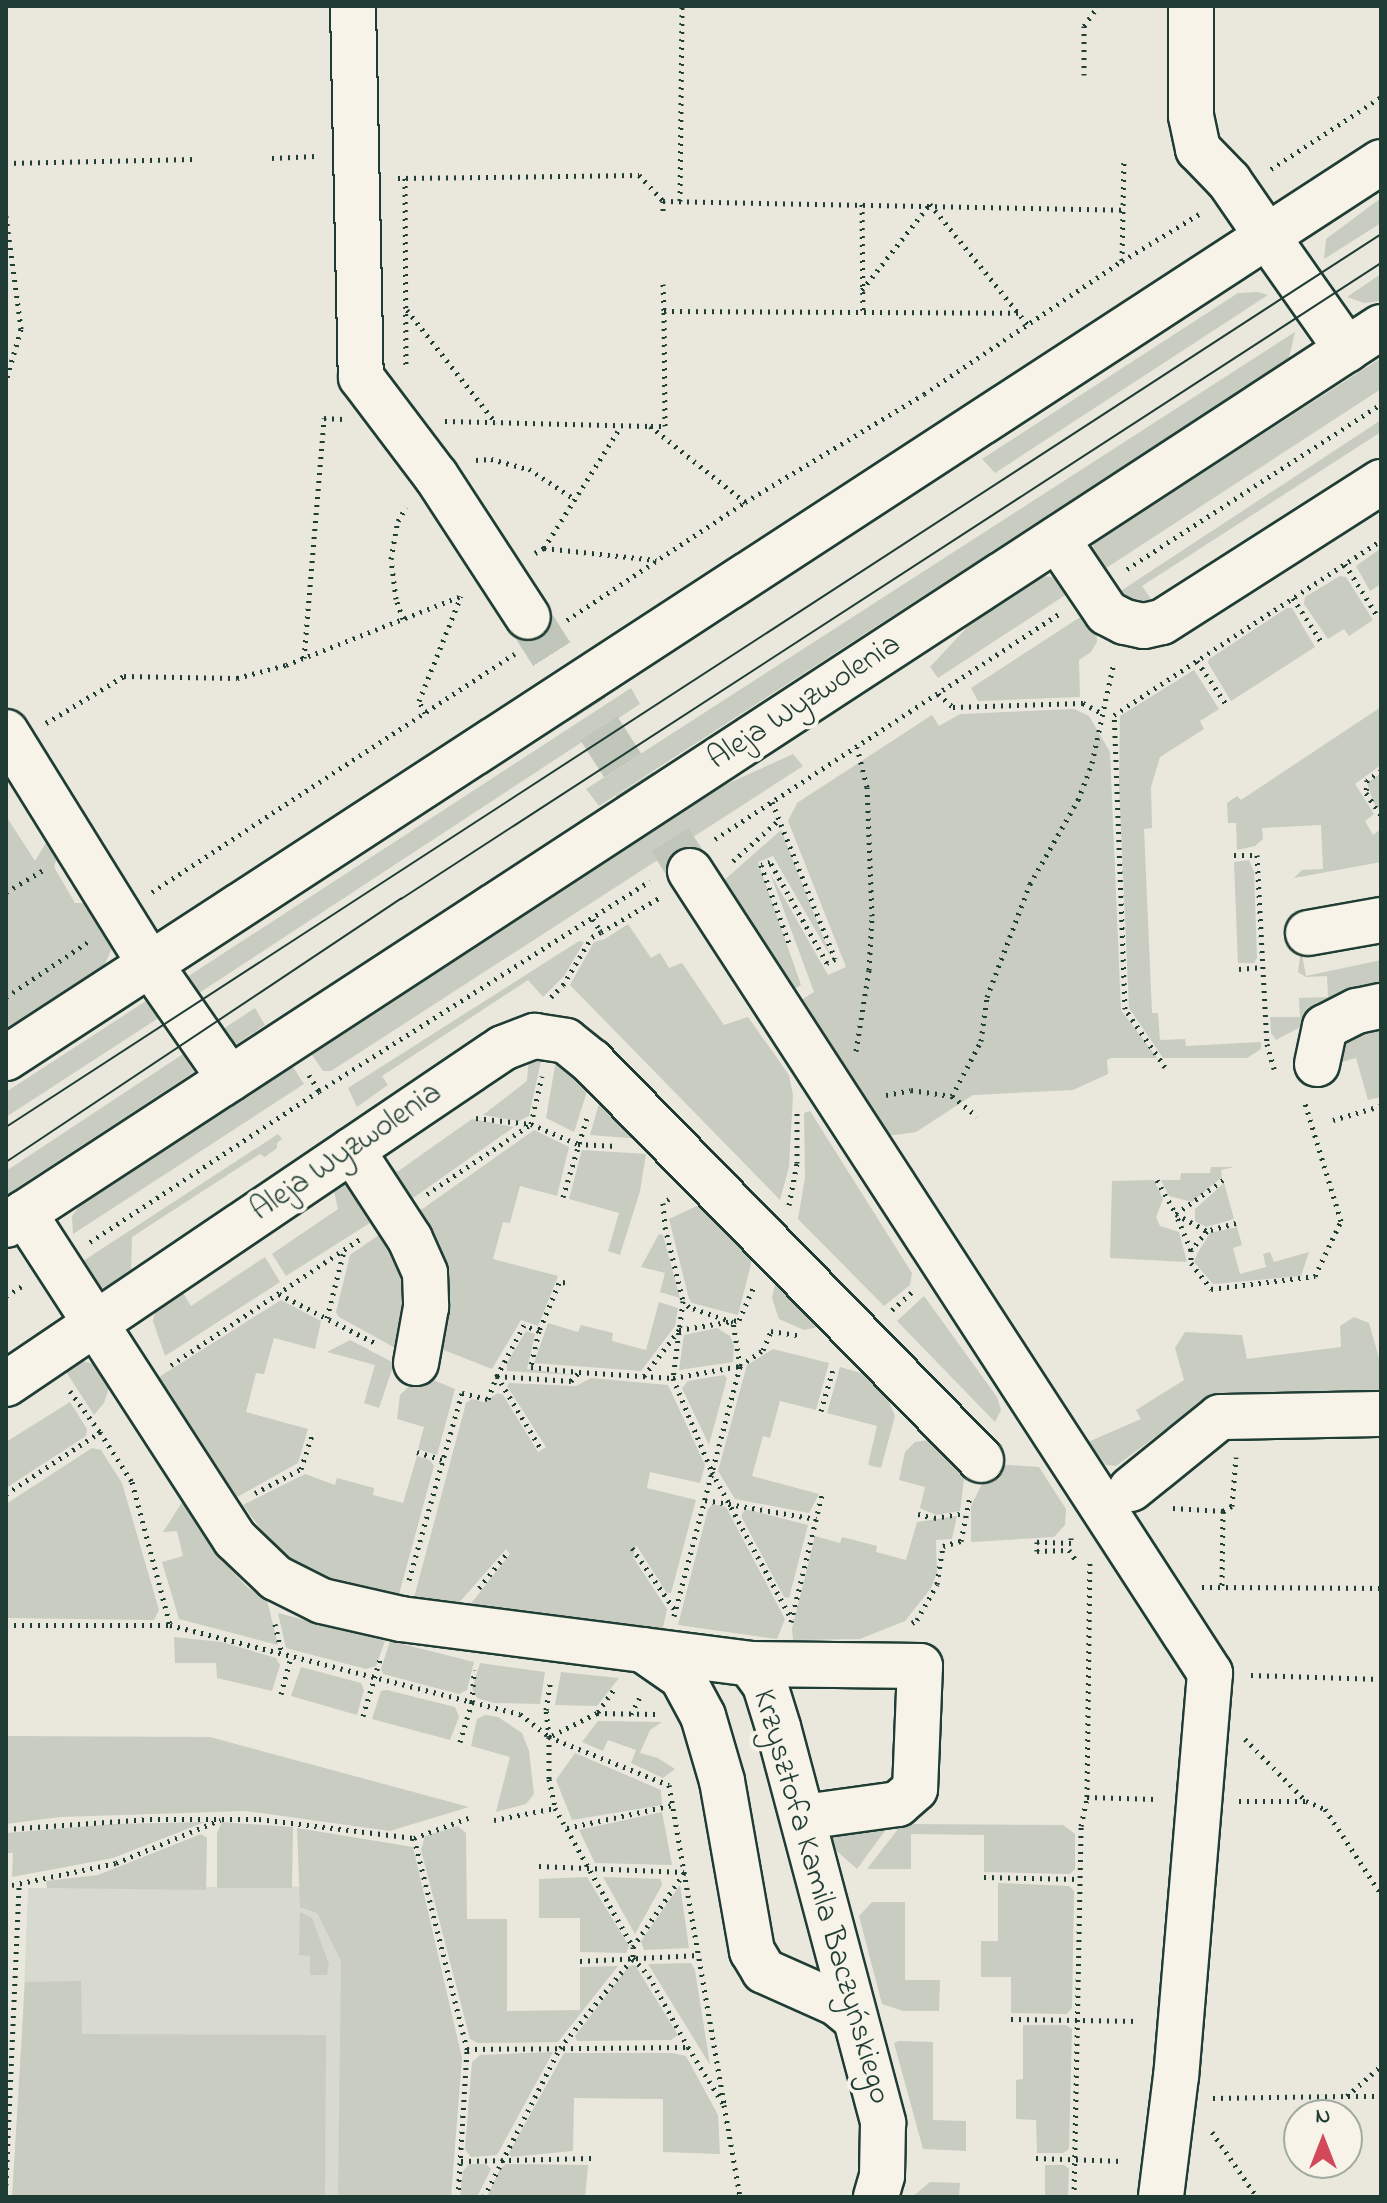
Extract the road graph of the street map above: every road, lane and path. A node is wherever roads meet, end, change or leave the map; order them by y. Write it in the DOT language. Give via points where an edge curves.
graph roads {
  1 [pos="353,6"];
  2 [pos="682,6"];
  3 [pos="1098,6"];
  4 [pos="1191,6"];
  5 [pos="1084,75"];
  6 [pos="1381,97"];
  7 [pos="195,159"];
  8 [pos="1124,160"];
  9 [pos="1381,162"];
  10 [pos="6,163"];
  11 [pos="1268,171"];
  12 [pos="357,178"];
  13 [pos="405,178"];
  14 [pos="663,201"];
  15 [pos="680,201"];
  16 [pos="862,204"];
  17 [pos="930,204"];
  18 [pos="1209,208"];
  19 [pos="1123,210"];
  20 [pos="663,212"];
  21 [pos="6,216"];
  22 [pos="1267,236"];
  23 [pos="1122,261"];
  24 [pos="358,267"];
  25 [pos="663,284"];
  26 [pos="862,290"];
  27 [pos="406,309"];
  28 [pos="664,311"];
  29 [pos="863,312"];
  30 [pos="1021,313"];
  31 [pos="1028,325"];
  32 [pos="1364,339"];
  33 [pos="6,381"];
  34 [pos="1381,404"];
  35 [pos="400,420"];
  36 [pos="496,423"];
  37 [pos="621,426"];
  38 [pos="650,426"];
  39 [pos="1381,482"];
  40 [pos="745,502"];
  41 [pos="1057,539"];
  42 [pos="1381,540"];
  43 [pos="656,560"];
  44 [pos="1345,564"];
  45 [pos="1119,575"];
  46 [pos="1293,598"];
  47 [pos="1066,610"];
  48 [pos="1378,617"];
  49 [pos="1125,622"];
  50 [pos="536,630"];
  51 [pos="1322,643"];
  52 [pos="304,658"];
  53 [pos="1197,661"];
  54 [pos="937,694"];
  55 [pos="1226,704"];
  56 [pos="425,713"];
  57 [pos="1101,713"];
  58 [pos="10,738"];
  59 [pos="857,747"];
  60 [pos="1381,771"];
  61 [pos="772,802"];
  62 [pos="1381,815"];
  63 [pos="780,819"];
  64 [pos="1234,855"];
  65 [pos="690,871"];
  66 [pos="149,893"];
  67 [pos="593,919"];
  68 [pos="1381,920"];
  69 [pos="1308,933"];
  70 [pos="96,937"];
  71 [pos="790,947"];
  72 [pos="150,964"];
  73 [pos="1263,967"];
  74 [pos="1239,969"];
  75 [pos="6,997"];
  76 [pos="1381,1006"];
  77 [pos="6,1058"];
  78 [pos="1165,1067"];
  79 [pos="602,1072"];
  80 [pos="1296,1077"];
  81 [pos="230,1079"];
  82 [pos="952,1096"];
  83 [pos="842,1104"];
  84 [pos="1381,1106"];
  85 [pos="411,1110"];
  86 [pos="797,1112"];
  87 [pos="977,1116"];
  88 [pos="1333,1120"];
  89 [pos="578,1144"];
  90 [pos="352,1150"];
  91 [pos="690,1162"];
  92 [pos="797,1163"];
  93 [pos="1157,1180"];
  94 [pos="1223,1180"];
  95 [pos="563,1197"];
  96 [pos="1176,1214"];
  97 [pos="15,1219"];
  98 [pos="1236,1223"];
  99 [pos="1207,1231"];
  100 [pos="87,1244"];
  101 [pos="772,1246"];
  102 [pos="344,1250"];
  103 [pos="1191,1250"];
  104 [pos="565,1282"];
  105 [pos="917,1287"];
  106 [pos="278,1294"];
  107 [pos="683,1301"];
  108 [pos="327,1319"];
  109 [pos="733,1322"];
  110 [pos="96,1326"];
  111 [pos="679,1330"];
  112 [pos="539,1331"];
  113 [pos="866,1334"];
  114 [pos="46,1358"];
  115 [pos="416,1363"];
  116 [pos="740,1366"];
  117 [pos="579,1372"];
  118 [pos="497,1376"];
  119 [pos="644,1376"];
  120 [pos="673,1378"];
  121 [pos="6,1384"];
  122 [pos="821,1411"];
  123 [pos="1381,1414"];
  124 [pos="100,1432"];
  125 [pos="312,1436"];
  126 [pos="541,1449"];
  127 [pos="417,1452"];
  128 [pos="443,1460"];
  129 [pos="981,1460"];
  130 [pos="712,1472"];
  131 [pos="6,1494"];
  132 [pos="822,1495"];
  133 [pos="1117,1497"];
  134 [pos="705,1500"];
  135 [pos="729,1503"];
  136 [pos="218,1513"];
  137 [pos="966,1513"];
  138 [pos="918,1514"];
  139 [pos="816,1519"];
  140 [pos="963,1520"];
  141 [pos="1071,1543"];
  142 [pos="632,1548"];
  143 [pos="1075,1559"];
  144 [pos="1155,1586"];
  145 [pos="1222,1587"];
  146 [pos="1381,1588"];
  147 [pos="401,1619"];
  148 [pos="792,1620"];
  149 [pos="6,1625"];
  150 [pos="170,1625"];
  151 [pos="907,1626"];
  152 [pos="482,1630"];
  153 [pos="661,1637"];
  154 [pos="558,1639"];
  155 [pos="291,1656"];
  156 [pos="765,1665"];
  157 [pos="374,1677"];
  158 [pos="1381,1679"];
  159 [pos="1209,1687"];
  160 [pos="281,1694"];
  161 [pos="472,1702"];
  162 [pos="363,1716"];
  163 [pos="703,1716"];
  164 [pos="549,1737"];
  165 [pos="460,1742"];
  166 [pos="673,1805"];
  167 [pos="555,1808"];
  168 [pos="804,1817"];
  169 [pos="224,1818"];
  170 [pos="468,1818"];
  171 [pos="494,1820"];
  172 [pos="567,1828"];
  173 [pos="6,1829"];
  174 [pos="414,1838"];
  175 [pos="539,1866"];
  176 [pos="589,1869"];
  177 [pos="684,1872"];
  178 [pos="984,1877"];
  179 [pos="1080,1879"];
  180 [pos="19,1884"];
  181 [pos="12,1885"];
  182 [pos="1381,1894"];
  183 [pos="633,1947"];
  184 [pos="699,1955"];
  185 [pos="633,1958"];
  186 [pos="580,1961"];
  187 [pos="853,2017"];
  188 [pos="1011,2019"];
  189 [pos="1078,2019"];
  190 [pos="1180,2023"];
  191 [pos="688,2047"];
  192 [pos="560,2048"];
  193 [pos="467,2049"];
  194 [pos="1381,2066"];
  195 [pos="1347,2096"];
  196 [pos="1381,2096"];
  197 [pos="1181,2098"];
  198 [pos="8,2104"];
  199 [pos="724,2105"];
  200 [pos="592,2158"];
  201 [pos="1036,2158"];
  202 [pos="1075,2160"];
  203 [pos="461,2161"];
  204 [pos="502,2161"];
  205 [pos="1164,2171"];
  206 [pos="6,2185"];
  207 [pos="458,2197"];
  208 [pos="484,2197"];
  209 [pos="740,2197"];
  210 [pos="876,2197"];
  211 [pos="1074,2197"];
  212 [pos="1257,2197"];
  1 -- 12 [label="street"];
  2 -- 15 [label="path"];
  3 -- 5 [label="path" via="1084,26"];
  4 -- 22 [label="street" via="1191,116 1198,149 1229,181"];
  6 -- 11 [label="path"];
  7 -- 10 [label="path"];
  8 -- 19 [label="path"];
  9 -- 22 [label="street"];
  12 -- 13 [label="path"];
  12 -- 24 [label="street"];
  13 -- 14 [label="path" via="639,175"];
  13 -- 27 [label="path"];
  14 -- 15 [label="path"];
  14 -- 20 [label="path"];
  15 -- 16 [label="path"];
  16 -- 17 [label="path"];
  16 -- 26 [label="path"];
  17 -- 19 [label="path"];
  17 -- 26 [label="path"];
  17 -- 30 [label="path"];
  18 -- 23 [label="path"];
  19 -- 23 [label="path"];
  21 -- 33 [label="path" via="21,329"];
  22 -- 32 [label="street"];
  22 -- 72 [label="street"];
  23 -- 31 [label="path"];
  24 -- 27 [label="path"];
  24 -- 35 [label="street" via="361,377"];
  25 -- 28 [label="path"];
  26 -- 29 [label="path"];
  27 -- 35 [label="path"];
  27 -- 36 [label="path"];
  28 -- 29 [label="path"];
  28 -- 38 [label="path" via="665,426"];
  29 -- 30 [label="path"];
  30 -- 31 [label="path"];
  31 -- 40 [label="path" via="847,443"];
  32 -- 41 [label="street, Aleja Wyzwolenia"];
  34 -- 45 [label="path"];
  35 -- 36 [label="path"];
  35 -- 50 [label="street"];
  35 -- 52 [label="path" via="324,418"];
  36 -- 37 [label="path"];
  37 -- 38 [label="path"];
  37 -- 43 [label="path" via="544,548"];
  38 -- 40 [label="path"];
  39 -- 49 [label="street" via="1162,622"];
  40 -- 43 [label="path"];
  41 -- 49 [label="street" via="1107,613"];
  41 -- 81 [label="street, Aleja Wyzwolenia"];
  42 -- 44 [label="path"];
  43 -- 50 [label="path"];
  44 -- 46 [label="path"];
  44 -- 48 [label="path"];
  46 -- 51 [label="path"];
  46 -- 53 [label="path"];
  47 -- 54 [label="path"];
  49 -- 57 [label="path"];
  50 -- 56 [label="path"];
  52 -- 56 [label="path" via="462,596 419,701"];
  52 -- 58 [label="path" via="237,678 124,676"];
  53 -- 55 [label="path"];
  53 -- 78 [label="path" via="1114,715 1125,1009"];
  54 -- 57 [label="path" via="953,707 1083,703"];
  54 -- 59 [label="path"];
  56 -- 66 [label="path"];
  57 -- 82 [label="path" via="1078,800 1030,884 987,997 981,1041"];
  58 -- 72 [label="street"];
  59 -- 61 [label="path"];
  59 -- 83 [label="path" via="867,787 872,916 861,1029"];
  60 -- 62 [label="path" via="1367,780 1366,793"];
  61 -- 63 [label="path"];
  61 -- 65 [label="path"];
  63 -- 65 [label="path"];
  63 -- 71 [label="path" via="835,959 827,963 770,862 761,865"];
  64 -- 73 [label="path" via="1257,855"];
  65 -- 67 [label="path"];
  65 -- 67 [label="path" via="601,932"];
  65 -- 83 [label="street"];
  67 -- 100 [label="path"];
  68 -- 69 [label="street"];
  70 -- 75 [label="path"];
  72 -- 77 [label="street"];
  72 -- 81 [label="street"];
  73 -- 74 [label="path"];
  73 -- 80 [label="path" via="1267,1044"];
  76 -- 80 [label="street" via="1325,1027"];
  79 -- 85 [label="street, Aleja Wyzwolenia" via="566,1041 535,1036 503,1048"];
  79 -- 89 [label="path"];
  79 -- 91 [label="street, Aleja Wyzwolenia"];
  80 -- 103 [label="path" via="1341,1221 1315,1276 1211,1289 1191,1263"];
  81 -- 97 [label="street, Aleja Wyzwolenia"];
  82 -- 83 [label="path" via="911,1090"];
  82 -- 87 [label="path"];
  83 -- 133 [label="street"];
  84 -- 88 [label="path"];
  85 -- 89 [label="path" via="531,1124"];
  85 -- 90 [label="street, Aleja Wyzwolenia"];
  86 -- 92 [label="path"];
  89 -- 91 [label="path"];
  89 -- 95 [label="path"];
  90 -- 110 [label="street, Aleja Wyzwolenia"];
  90 -- 115 [label="street" via="410,1239 425,1273 426,1307"];
  91 -- 101 [label="street, Aleja Wyzwolenia"];
  91 -- 107 [label="path" via="663,1203"];
  93 -- 96 [label="path"];
  94 -- 96 [label="path"];
  96 -- 99 [label="path"];
  96 -- 103 [label="path"];
  97 -- 110 [label="street, Krzysztofa Kamila Baczyńskiego"];
  98 -- 99 [label="path"];
  99 -- 103 [label="path"];
  101 -- 109 [label="path" via="739,1320"];
  101 -- 113 [label="street, Aleja Wyzwolenia"];
  102 -- 108 [label="path"];
  104 -- 112 [label="path" via="559,1283"];
  105 -- 113 [label="path"];
  106 -- 108 [label="path"];
  107 -- 109 [label="path"];
  107 -- 111 [label="path"];
  108 -- 115 [label="path"];
  109 -- 111 [label="path"];
  109 -- 116 [label="path"];
  110 -- 114 [label="street, Aleja Wyzwolenia"];
  110 -- 136 [label="street, Krzysztofa Kamila Baczyńskiego"];
  111 -- 119 [label="path"];
  111 -- 120 [label="path"];
  112 -- 117 [label="path" via="531,1367"];
  112 -- 118 [label="path" via="524,1325"];
  113 -- 116 [label="path" via="771,1331 763,1350"];
  113 -- 122 [label="path"];
  113 -- 129 [label="street, Aleja Wyzwolenia"];
  114 -- 121 [label="street, Aleja Wyzwolenia"];
  114 -- 124 [label="path"];
  116 -- 120 [label="path"];
  116 -- 130 [label="path"];
  117 -- 118 [label="path" via="571,1381"];
  117 -- 119 [label="path"];
  118 -- 126 [label="path"];
  118 -- 128 [label="path" via="488,1399 462,1393"];
  119 -- 120 [label="path"];
  120 -- 130 [label="path"];
  123 -- 133 [label="street" via="1220,1417"];
  124 -- 131 [label="path"];
  124 -- 150 [label="path" via="132,1482"];
  125 -- 136 [label="path" via="301,1469"];
  127 -- 128 [label="path"];
  128 -- 147 [label="path"];
  130 -- 134 [label="path"];
  130 -- 135 [label="path"];
  132 -- 139 [label="path"];
  133 -- 144 [label="street"];
  133 -- 145 [label="path" via="1223,1511"];
  133 -- 179 [label="path" via="1090,1555 1087,1797"];
  134 -- 135 [label="path"];
  134 -- 153 [label="path"];
  135 -- 139 [label="path"];
  135 -- 148 [label="path"];
  136 -- 147 [label="street, Krzysztofa Kamila Baczyńskiego" via="235,1539 276,1578 322,1601"];
  137 -- 138 [label="path" via="934,1518"];
  139 -- 148 [label="path"];
  140 -- 151 [label="path" via="961,1541 943,1546 937,1584 917,1620"];
  141 -- 143 [label="path" via="1037,1542 1037,1551 1069,1550"];
  142 -- 153 [label="path"];
  144 -- 145 [label="path"];
  144 -- 159 [label="street"];
  145 -- 146 [label="path"];
  147 -- 152 [label="street, Krzysztofa Kamila Baczyńskiego"];
  147 -- 157 [label="path"];
  148 -- 156 [label="path"];
  149 -- 150 [label="path"];
  150 -- 155 [label="path"];
  152 -- 154 [label="street, Krzysztofa Kamila Baczyńskiego"];
  152 -- 161 [label="path"];
  153 -- 154 [label="street, Krzysztofa Kamila Baczyńskiego"];
  153 -- 156 [label="street, Krzysztofa Kamila Baczyńskiego"];
  153 -- 163 [label="street"];
  154 -- 164 [label="path" via="546,1710"];
  155 -- 157 [label="path"];
  155 -- 160 [label="path"];
  156 -- 168 [label="street, Krzysztofa Kamila Baczyńskiego" via="765,1685"];
  156 -- 168 [label="street" via="920,1666 915,1789 898,1804"];
  157 -- 161 [label="path"];
  157 -- 162 [label="path"];
  158 -- 159 [label="path"];
  159 -- 182 [label="path" via="1306,1801 1325,1809"];
  159 -- 190 [label="street"];
  161 -- 164 [label="path" via="520,1714"];
  161 -- 165 [label="path"];
  163 -- 164 [label="path" via="597,1713"];
  163 -- 187 [label="street" via="722,1781 752,1951 764,1971 836,2003"];
  164 -- 166 [label="path" via="669,1785"];
  164 -- 167 [label="path"];
  166 -- 172 [label="path"];
  166 -- 177 [label="path"];
  167 -- 171 [label="path"];
  167 -- 172 [label="path"];
  168 -- 187 [label="street, Krzysztofa Kamila Baczyńskiego"];
  169 -- 173 [label="path"];
  169 -- 174 [label="path"];
  169 -- 180 [label="path" via="116,1863"];
  170 -- 174 [label="path"];
  172 -- 176 [label="path"];
  174 -- 193 [label="path"];
  175 -- 176 [label="path"];
  176 -- 177 [label="path"];
  176 -- 183 [label="path"];
  177 -- 183 [label="path"];
  177 -- 184 [label="path"];
  178 -- 179 [label="path"];
  179 -- 189 [label="path"];
  180 -- 181 [label="path"];
  180 -- 198 [label="path"];
  183 -- 185 [label="path"];
  184 -- 185 [label="path"];
  184 -- 199 [label="path"];
  185 -- 186 [label="path"];
  185 -- 191 [label="path" via="649,1976"];
  185 -- 192 [label="path"];
  187 -- 210 [label="street, Krzysztofa Kamila Baczyńskiego" via="883,2123"];
  188 -- 189 [label="path"];
  189 -- 190 [label="path"];
  189 -- 202 [label="path"];
  190 -- 197 [label="street"];
  191 -- 192 [label="path"];
  191 -- 199 [label="path"];
  192 -- 193 [label="path"];
  192 -- 204 [label="path"];
  193 -- 203 [label="path"];
  194 -- 195 [label="path"];
  195 -- 196 [label="path"];
  195 -- 197 [label="path"];
  197 -- 205 [label="street"];
  197 -- 212 [label="path"];
  198 -- 206 [label="path"];
  199 -- 209 [label="path"];
  200 -- 204 [label="path"];
  201 -- 202 [label="path"];
  202 -- 205 [label="path"];
  202 -- 211 [label="path"];
  203 -- 204 [label="path"];
  203 -- 207 [label="path"];
  204 -- 208 [label="path"];
}
